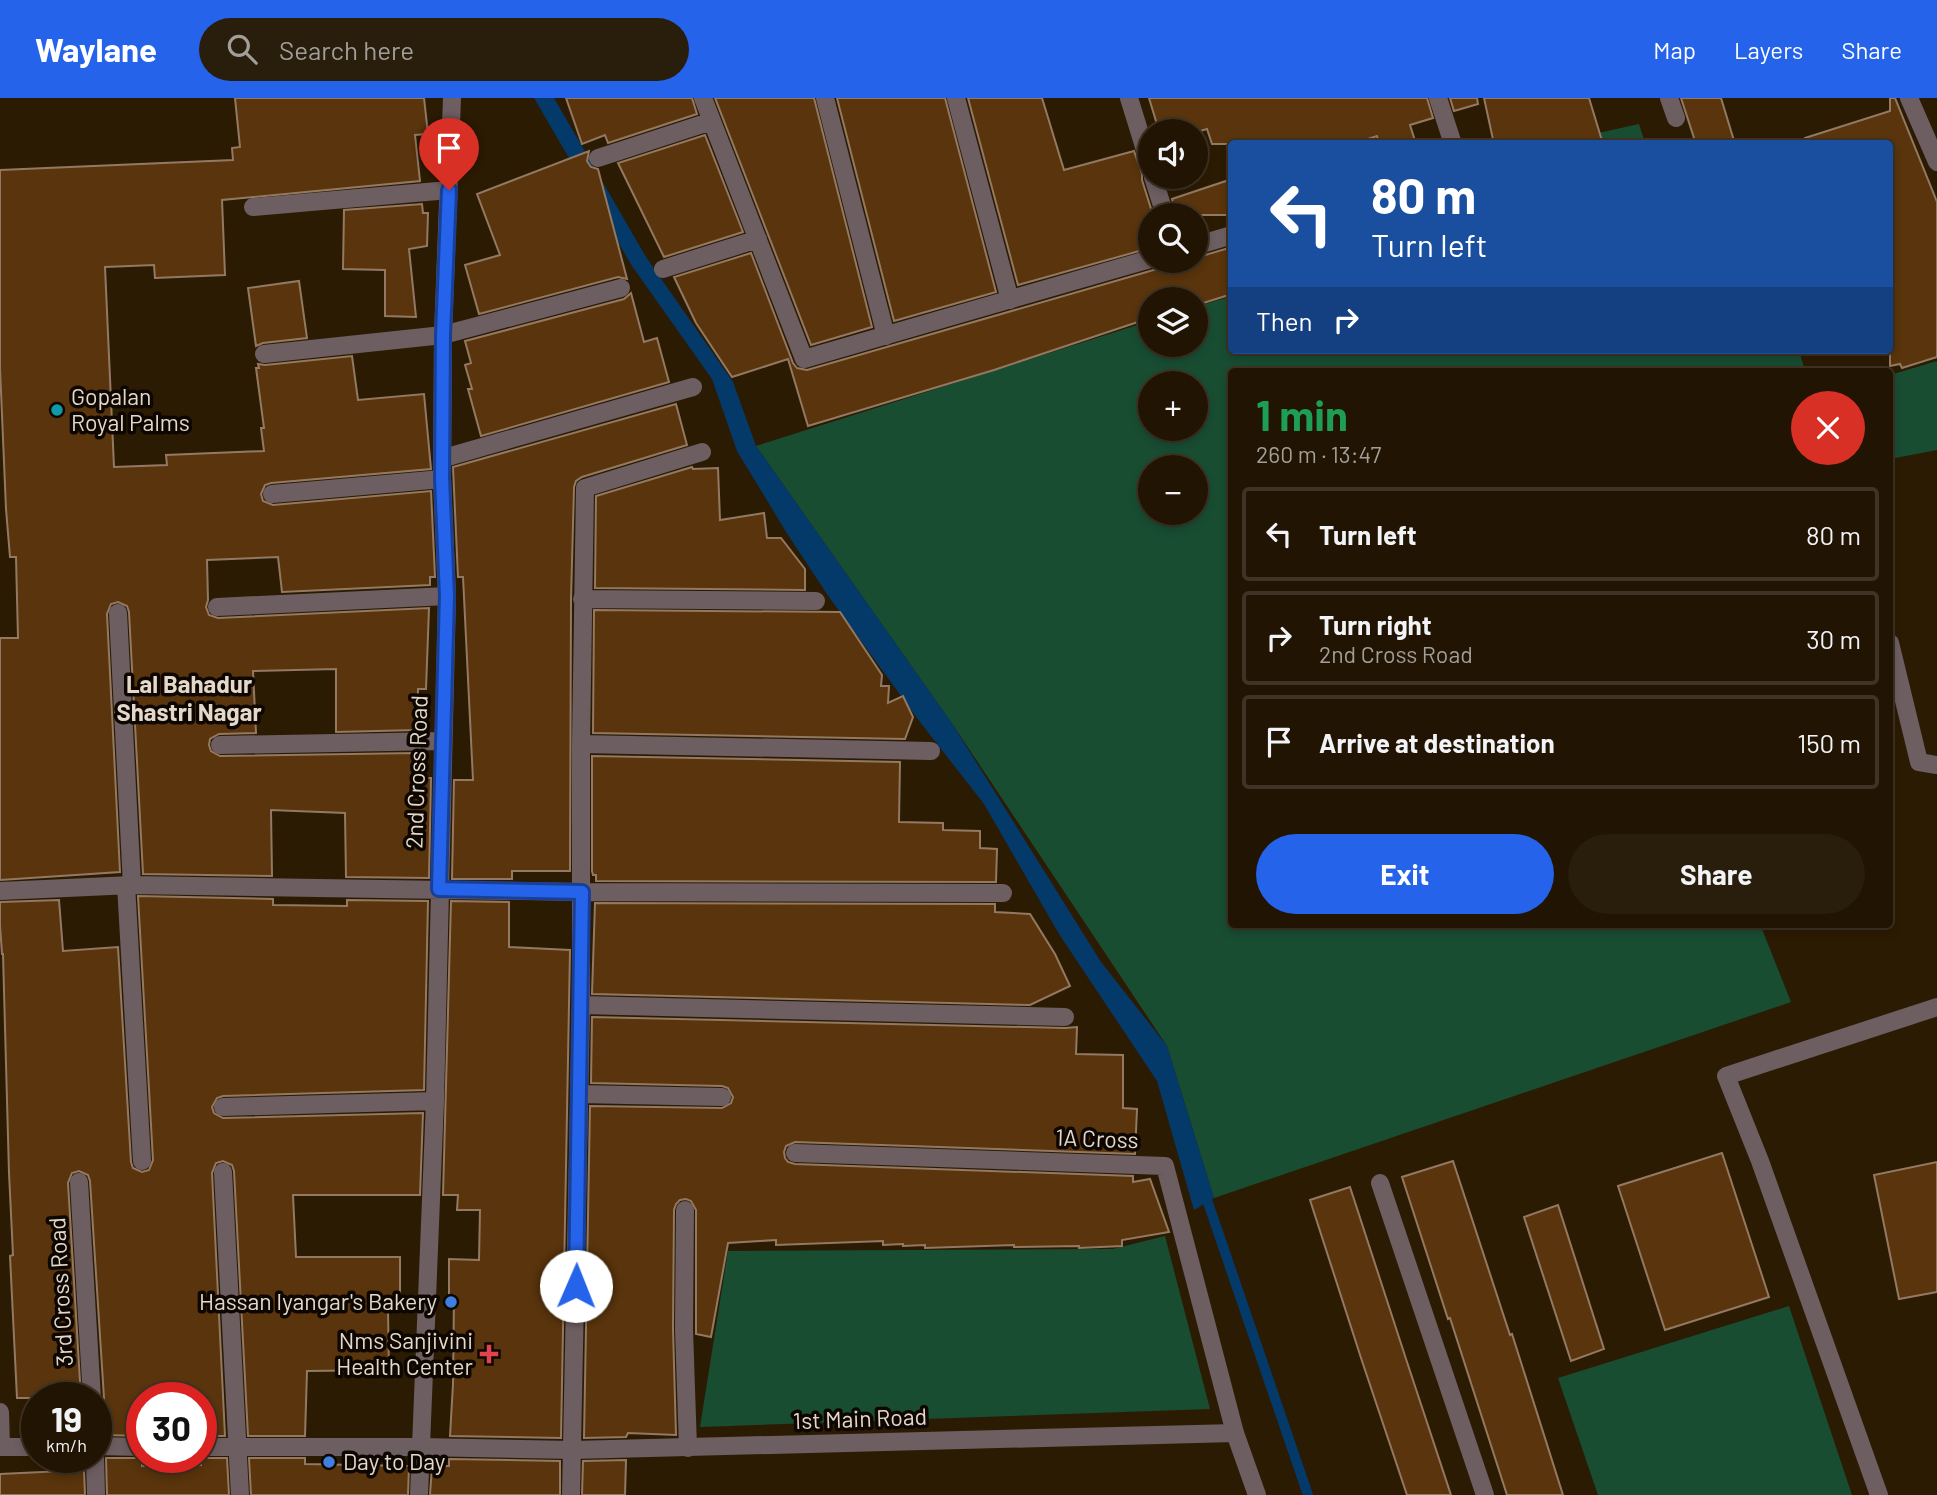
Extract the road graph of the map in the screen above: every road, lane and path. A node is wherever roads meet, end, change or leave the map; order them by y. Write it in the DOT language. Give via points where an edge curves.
graph roads {
  1 [pos="452,98"];
  2 [pos="703,98"];
  3 [pos="825,98"];
  4 [pos="956,98"];
  5 [pos="1129,98"];
  6 [pos="1438,98"];
  7 [pos="1669,98"];
  8 [pos="1909,98"];
  9 [pos="1676,118"];
  10 [pos="712,121"];
  11 [pos="1138,127"];
  12 [pos="1452,140"];
  13 [pos="598,158"];
  14 [pos="1936,158"];
  15 [pos="449,190"];
  16 [pos="253,207"];
  17 [pos="1228,236"];
  18 [pos="758,239"];
  19 [pos="1208,242"];
  20 [pos="1138,263"];
  21 [pos="663,269"];
  22 [pos="621,288"];
  23 [pos="1010,300"];
  24 [pos="443,335"];
  25 [pos="886,336"];
  26 [pos="264,354"];
  27 [pos="693,387"];
  28 [pos="702,452"];
  29 [pos="444,458"];
  30 [pos="442,478"];
  31 [pos="272,494"];
  32 [pos="447,596"];
  33 [pos="582,599"];
  34 [pos="816,601"];
  35 [pos="217,607"];
  36 [pos="118,613"];
  37 [pos="1893,655"];
  38 [pos="443,741"];
  39 [pos="580,744"];
  40 [pos="220,745"];
  41 [pos="931,751"];
  42 [pos="1937,765"];
  43 [pos="129,885"];
  44 [pos="439,889"];
  45 [pos="0,891"];
  46 [pos="582,892"];
  47 [pos="1003,893"];
  48 [pos="581,1005"];
  49 [pos="1937,1007"];
  50 [pos="1065,1017"];
  51 [pos="579,1094"];
  52 [pos="722,1097"];
  53 [pos="435,1101"];
  54 [pos="223,1107"];
  55 [pos="795,1153"];
  56 [pos="142,1161"];
  57 [pos="223,1172"];
  58 [pos="79,1182"];
  59 [pos="1380,1183"];
  60 [pos="685,1210"];
  61 [pos="91,1382"];
  62 [pos="0,1412"];
  63 [pos="1235,1433"];
  64 [pos="0,1447"];
  65 [pos="21,1447"];
  66 [pos="217,1447"];
  67 [pos="238,1447"];
  68 [pos="420,1447"];
  69 [pos="688,1448"];
  70 [pos="573,1450"];
  71 [pos="95,1473"];
  72 [pos="96,1495"];
  73 [pos="240,1495"];
  74 [pos="419,1495"];
  75 [pos="571,1495"];
  76 [pos="1257,1495"];
  77 [pos="1485,1495"];
  78 [pos="1879,1495"];
  1 -- 15 [label="street, 2nd Cross Road"];
  2 -- 10 [label="street"];
  3 -- 25 [label="street"];
  4 -- 23 [label="street"];
  5 -- 11 [label="street"];
  6 -- 12 [label="street"];
  7 -- 9 [label="street"];
  8 -- 14 [label="street"];
  10 -- 13 [label="street"];
  10 -- 18 [label="street"];
  15 -- 16 [label="street"];
  15 -- 24 [label="street, 2nd Cross Road"];
  17 -- 19 [label="street"];
  18 -- 21 [label="street"];
  18 -- 25 [label="street" via="804,359"];
  20 -- 23 [label="street"];
  22 -- 24 [label="street"];
  23 -- 25 [label="street"];
  24 -- 26 [label="street"];
  24 -- 29 [label="street, 2nd Cross Road"];
  27 -- 29 [label="street"];
  28 -- 33 [label="street" via="585,488"];
  29 -- 30 [label="street, 2nd Cross Road"];
  30 -- 31 [label="street"];
  30 -- 32 [label="street, 2nd Cross Road"];
  32 -- 35 [label="street"];
  32 -- 38 [label="street, 2nd Cross Road"];
  33 -- 34 [label="street"];
  33 -- 39 [label="street"];
  36 -- 43 [label="street"];
  37 -- 42 [label="street" via="1919,762"];
  38 -- 40 [label="street"];
  38 -- 44 [label="street, 2nd Cross Road"];
  39 -- 41 [label="street"];
  39 -- 46 [label="street"];
  43 -- 44 [label="street"];
  43 -- 45 [label="street"];
  43 -- 56 [label="street"];
  44 -- 46 [label="street"];
  44 -- 53 [label="street, 2nd Cross Road"];
  46 -- 47 [label="street"];
  46 -- 48 [label="street"];
  48 -- 50 [label="street"];
  48 -- 51 [label="street"];
  49 -- 78 [label="street" via="1726,1076"];
  51 -- 52 [label="street"];
  51 -- 70 [label="street"];
  53 -- 54 [label="street"];
  53 -- 68 [label="street, 2nd Cross Road"];
  55 -- 63 [label="street, 1A Cross" via="1165,1166"];
  57 -- 67 [label="street"];
  58 -- 61 [label="street, 3rd Cross Road"];
  59 -- 77 [label="street"];
  60 -- 69 [label="street"];
  62 -- 64 [label="street"];
  63 -- 69 [label="street, 1st Main Road"];
  63 -- 76 [label="street"];
  64 -- 65 [label="street"];
  66 -- 67 [label="street, 1st Main Road"];
  67 -- 68 [label="street, 1st Main Road"];
  67 -- 73 [label="street"];
  68 -- 70 [label="street, 1st Main Road"];
  68 -- 74 [label="street"];
  69 -- 70 [label="street, 1st Main Road"];
  70 -- 75 [label="street"];
  71 -- 72 [label="street"];
}
